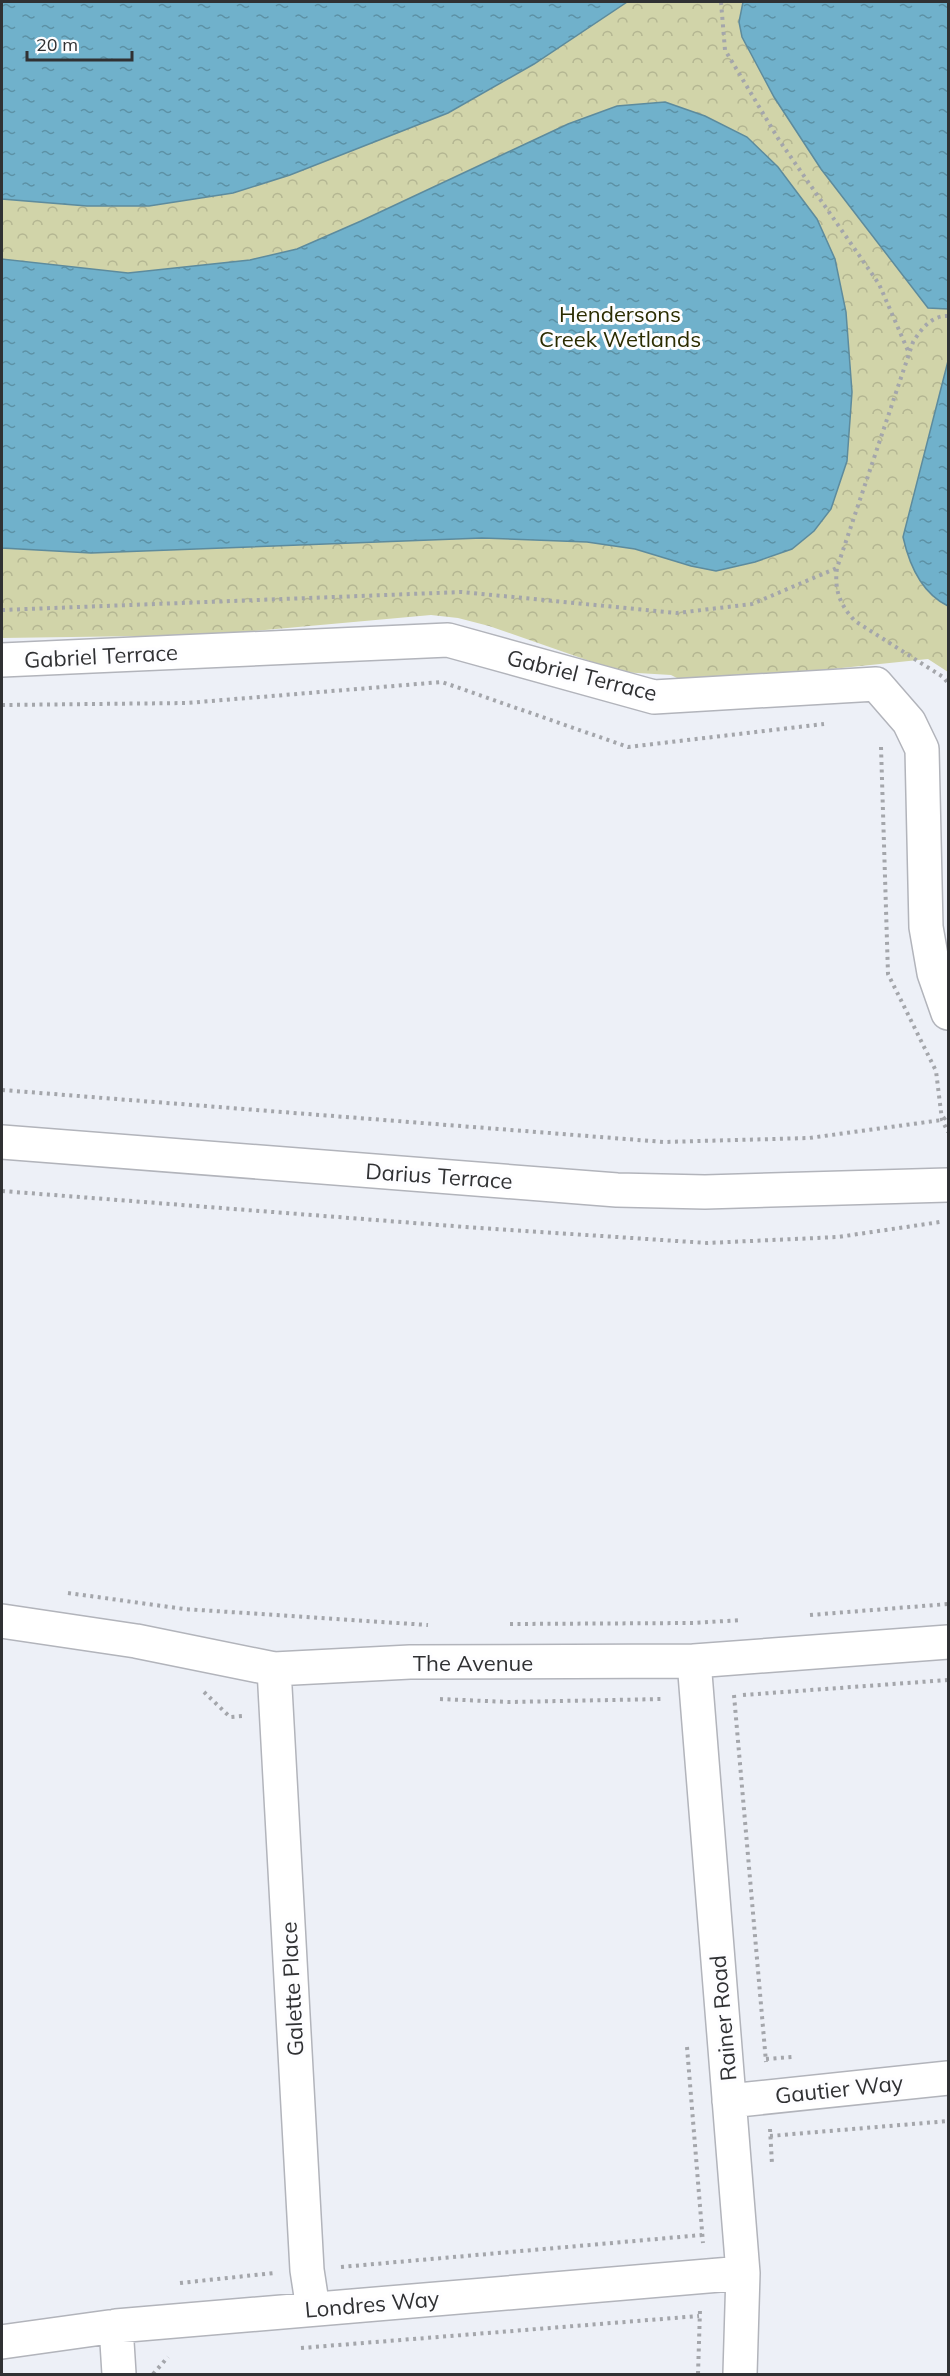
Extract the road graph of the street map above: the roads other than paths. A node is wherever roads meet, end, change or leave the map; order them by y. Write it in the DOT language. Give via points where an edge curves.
graph roads {
  1 [pos="2,660"];
  2 [pos="946,1002"];
  3 [pos="2,1142"];
  4 [pos="948,1163"];
  5 [pos="877,1185"];
  6 [pos="948,1185"];
  7 [pos="2,1620"];
  8 [pos="948,1642"];
  9 [pos="694,1661"];
  10 [pos="274,1669"];
  11 [pos="948,2078"];
  12 [pos="729,2101"];
  13 [pos="743,2273"];
  14 [pos="313,2308"];
  15 [pos="116,2326"];
  16 [pos="2,2342"];
  17 [pos="119,2374"];
  18 [pos="740,2374"];
  1 -- 2 [label="street, Gabriel Terrace" via="448,640 654,697 876,684 909,722 922,748 926,927 929,951"];
  3 -- 5 [label="street, Darius Terrace" via="617,1190 705,1192"];
  4 -- 5 [label="street, Darius Terrace"];
  5 -- 6 [label="street, Darius Terrace"];
  7 -- 10 [label="street, The Avenue" via="136,1641"];
  8 -- 9 [label="street, The Avenue"];
  9 -- 10 [label="street, The Avenue" via="410,1662"];
  9 -- 12 [label="street, Rainer Road"];
  10 -- 14 [label="street, Galette Place" via="307,2270"];
  11 -- 12 [label="street, Gautier Way"];
  12 -- 13 [label="street, Rainer Road"];
  13 -- 14 [label="street, Londres Way"];
  13 -- 18 [label="street, Rainer Road"];
  14 -- 15 [label="street, Londres Way"];
  15 -- 16 [label="street, Londres Way"];
  15 -- 17 [label="street"];
}
